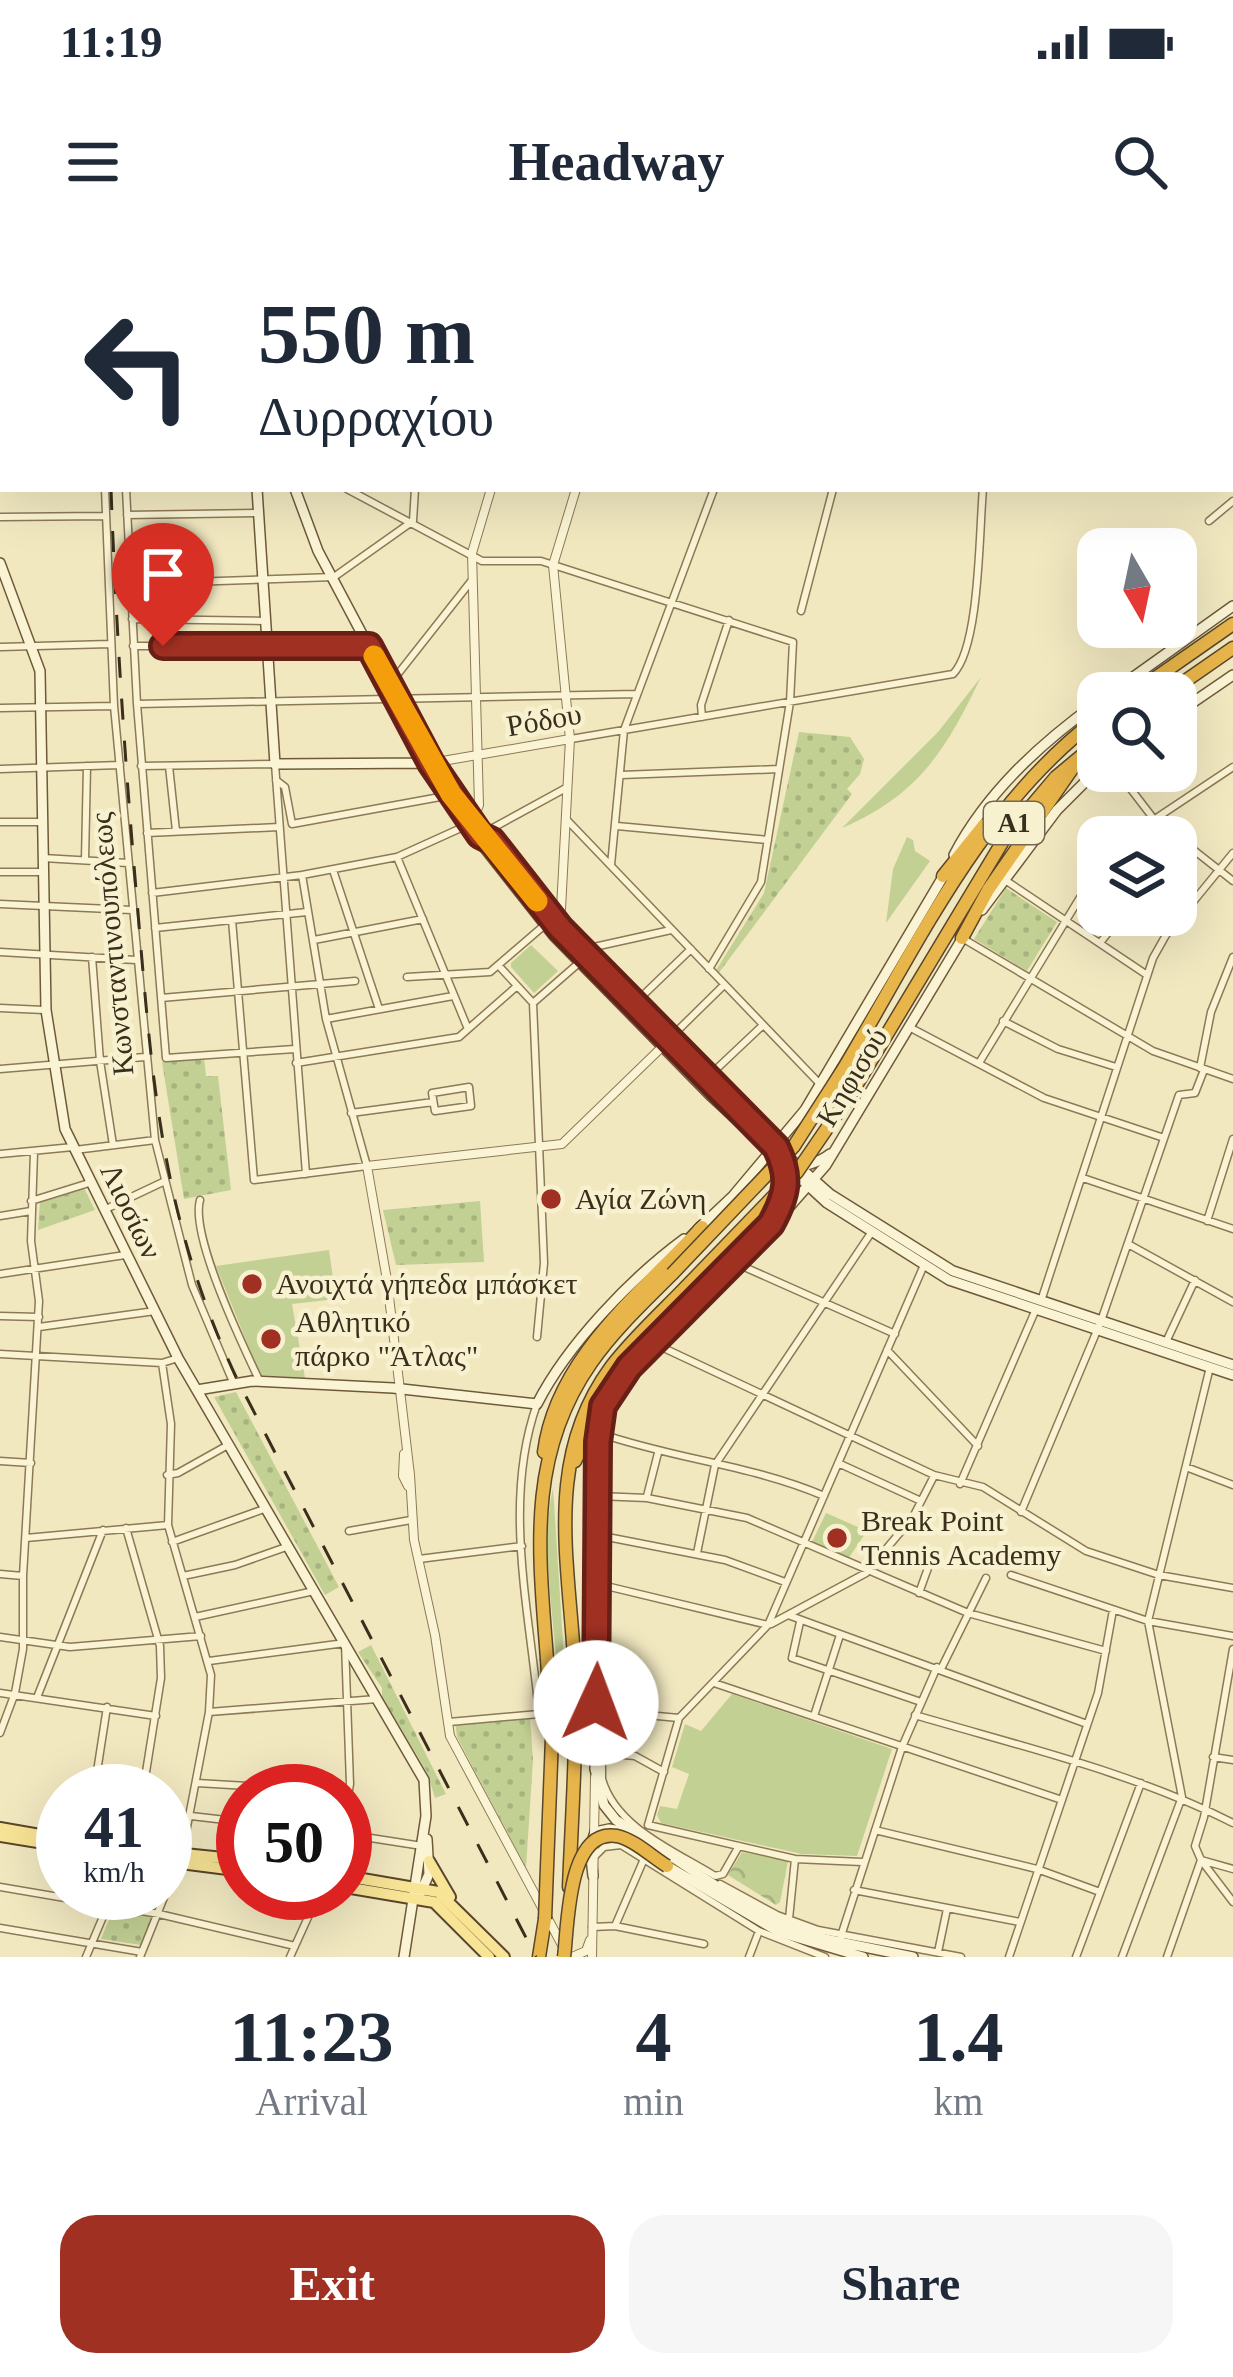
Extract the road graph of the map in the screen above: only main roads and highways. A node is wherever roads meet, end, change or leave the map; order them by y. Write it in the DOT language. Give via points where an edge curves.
graph roads {
  1 [pos="257,492"];
  2 [pos="296,492"];
  3 [pos="0,563"];
  4 [pos="4,583"];
  5 [pos="1233,605"];
  6 [pos="1233,624"];
  7 [pos="1233,648"];
  8 [pos="1140,672"];
  9 [pos="1164,672"];
  10 [pos="1197,673"];
  11 [pos="1233,675"];
  12 [pos="1197,700"];
  13 [pos="1077,719"];
  14 [pos="1077,735"];
  15 [pos="1077,759"];
  16 [pos="1077,761"];
  17 [pos="431,763"];
  18 [pos="1077,790"];
  19 [pos="1002,808"];
  20 [pos="943,876"];
  21 [pos="962,938"];
  22 [pos="580,956"];
  23 [pos="665,1044"];
  24 [pos="805,1110"];
  25 [pos="794,1124"];
  26 [pos="754,1132"];
  27 [pos="842,1142"];
  28 [pos="773,1150"];
  29 [pos="826,1165"];
  30 [pos="792,1167"];
  31 [pos="753,1172"];
  32 [pos="811,1184"];
  33 [pos="739,1190"];
  34 [pos="828,1199"];
  35 [pos="790,1206"];
  36 [pos="771,1224"];
  37 [pos="702,1227"];
  38 [pos="926,1262"];
  39 [pos="1098,1325"];
  40 [pos="1233,1365"];
  41 [pos="1233,1375"];
  42 [pos="197,1390"];
  43 [pos="603,1406"];
  44 [pos="542,1485"];
  45 [pos="564,1490"];
  46 [pos="426,1816"];
  47 [pos="0,1832"];
  48 [pos="633,1834"];
  49 [pos="36,1838"];
  50 [pos="429,1861"];
  51 [pos="667,1866"];
  52 [pos="593,1876"];
  53 [pos="372,1881"];
  54 [pos="372,1888"];
  55 [pos="419,1891"];
  56 [pos="455,1905"];
  57 [pos="568,1906"];
  58 [pos="481,1954"];
  59 [pos="404,1957"];
  60 [pos="504,1957"];
  61 [pos="539,1957"];
  62 [pos="568,1957"];
  63 [pos="863,1957"];
  64 [pos="913,1957"];
  1 -- 17 [label="main road, Ρόδου" via="275,764"];
  2 -- 17 [label="main road" via="318,550"];
  3 -- 4 [label="main road, Λιοσίων"];
  4 -- 42 [label="main road, Λιοσίων" via="40,671 46,1010 62,1120"];
  5 -- 8 [label="main road"];
  6 -- 9 [label="highway"];
  7 -- 10 [label="highway"];
  11 -- 12 [label="main road"];
  13 -- 20 [label="main road, Κηφισού" via="1003,785"];
  14 -- 19 [label="highway, Α1"];
  15 -- 45 [label="highway, Α1, bridge" via="1017,820 810,1158 600,1384 576,1434"];
  16 -- 21 [label="highway"];
  17 -- 22 [label="main road" via="483,846"];
  18 -- 21 [label="main road, Κηφισού"];
  19 -- 20 [label="highway"];
  19 -- 44 [label="highway, Α1, bridge" via="794,1146 584,1373"];
  20 -- 24 [label="main road, Κηφισού"];
  21 -- 27 [label="main road, Κηφισού"];
  22 -- 23 [label="main road"];
  22 -- 23 [label="main road"];
  23 -- 26 [label="main road"];
  23 -- 26 [label="main road"];
  24 -- 25 [label="main road, Κηφισού"];
  24 -- 30 [label="main road"];
  25 -- 26 [label="main road"];
  25 -- 28 [label="main road, Κηφισού"];
  26 -- 28 [label="main road"];
  26 -- 31 [label="main road"];
  27 -- 29 [label="main road, Κηφισού"];
  27 -- 30 [label="main road" via="820,1161"];
  28 -- 30 [label="main road"];
  28 -- 31 [label="main road, Κηφισού"];
  29 -- 32 [label="main road, Κηφισού"];
  29 -- 34 [label="main road"];
  30 -- 32 [label="main road"];
  30 -- 33 [label="main road"];
  30 -- 36 [label="main road"];
  31 -- 33 [label="main road, Κηφισού"];
  32 -- 34 [label="main road"];
  32 -- 35 [label="main road, Κηφισού"];
  33 -- 37 [label="main road, Κηφισού"];
  34 -- 35 [label="main road"];
  34 -- 38 [label="main road"];
  34 -- 38 [label="main road"];
  35 -- 36 [label="main road, Κηφισού"];
  36 -- 43 [label="main road, Κηφισού" via="629,1367"];
  37 -- 42 [label="main road, Κηφισού" via="609,1310 537,1404 260,1382"];
  37 -- 44 [label="highway" via="575,1368 550,1420"];
  38 -- 39 [label="main road"];
  39 -- 40 [label="main road"];
  39 -- 41 [label="main road"];
  42 -- 46 [label="main road, Λιοσίων" via="424,1780"];
  43 -- 45 [label="highway"];
  43 -- 48 [label="main road, Κηφισού" via="598,1774 604,1805"];
  44 -- 61 [label="highway, Α1, bridge" via="541,1662 552,1738"];
  45 -- 57 [label="highway, Α1, bridge" via="574,1659"];
  46 -- 50 [label="main road, Λιοσίων"];
  46 -- 55 [label="main road, Λιοσίων"];
  47 -- 49 [label="main road"];
  48 -- 52 [label="main road" via="595,1832"];
  48 -- 64 [label="main road" via="791,1927"];
  50 -- 55 [label="main road, Λιοσίων"];
  50 -- 56 [label="main road"];
  51 -- 57 [label="highway, bridge" via="626,1839 602,1837 581,1857"];
  51 -- 63 [label="main road" via="779,1932"];
  53 -- 55 [label="main road"];
  54 -- 55 [label="main road"];
  55 -- 56 [label="main road"];
  55 -- 58 [label="main road"];
  55 -- 59 [label="main road"];
  56 -- 60 [label="main road"];
  57 -- 62 [label="highway, Α1, bridge"];
}
